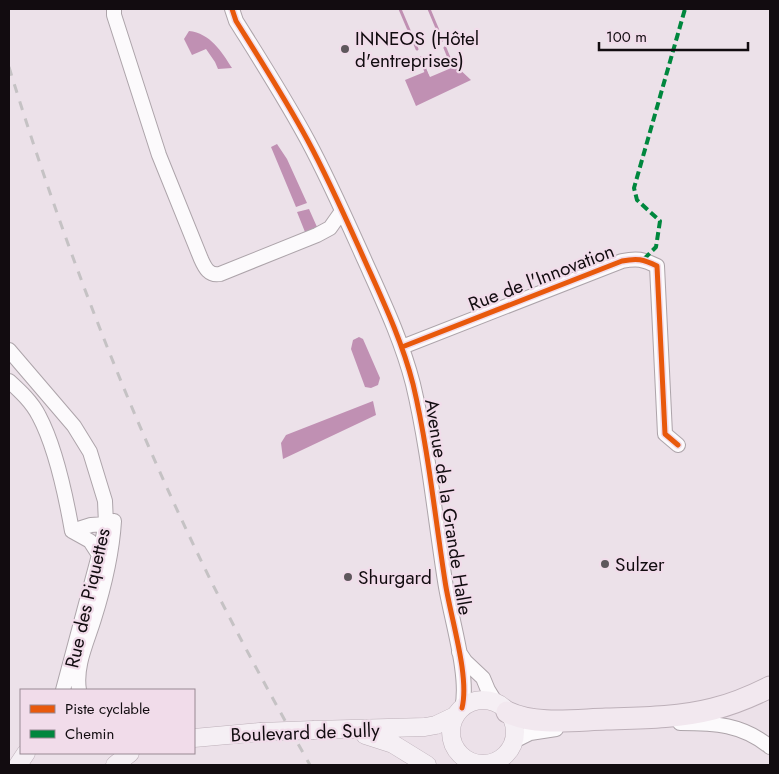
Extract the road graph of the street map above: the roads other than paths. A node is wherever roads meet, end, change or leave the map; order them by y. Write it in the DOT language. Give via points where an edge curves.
graph roads {
  1 [pos="114,9"];
  2 [pos="221,9"];
  3 [pos="234,15"];
  4 [pos="342,211"];
  5 [pos="317,235"];
  6 [pos="354,238"];
  7 [pos="402,347"];
  8 [pos="9,350"];
  9 [pos="9,380"];
  10 [pos="678,445"];
  11 [pos="109,529"];
  12 [pos="72,531"];
  13 [pos="100,556"];
  14 [pos="458,648"];
  15 [pos="770,687"];
  16 [pos="63,689"];
  17 [pos="79,689"];
  18 [pos="502,707"];
  19 [pos="459,712"];
  20 [pos="390,729"];
  21 [pos="350,730"];
  22 [pos="195,737"];
  23 [pos="456,748"];
  24 [pos="770,748"];
  25 [pos="26,754"];
  26 [pos="129,754"];
  27 [pos="505,754"];
  28 [pos="473,763"];
  29 [pos="18,765"];
  30 [pos="114,765"];
  31 [pos="427,765"];
  1 -- 5 [label="street" via="159,155 201,259 210,273 220,274"];
  2 -- 3 [label="street, Avenue de la Grande Halle"];
  3 -- 4 [label="street, Avenue de la Grande Halle" via="308,141"];
  4 -- 5 [label="street" via="330,228"];
  4 -- 6 [label="street, Avenue de la Grande Halle"];
  5 -- 6 [label="street" via="329,233"];
  6 -- 7 [label="street, Avenue de la Grande Halle"];
  7 -- 10 [label="street, Rue de l'Innovation" via="622,261 644,259 657,266 664,434"];
  7 -- 14 [label="street, Avenue de la Grande Halle" via="420,418"];
  8 -- 11 [label="street, Rue des Piquettes" via="69,409 90,436 103,461 111,488 114,508"];
  9 -- 12 [label="street" via="39,416 52,448"];
  11 -- 12 [label="street" via="91,525"];
  11 -- 13 [label="street, Rue des Piquettes"];
  11 -- 17 [label="street, Rue des Piquettes" via="111,551 80,664"];
  12 -- 13 [label="street" via="90,541"];
  13 -- 16 [label="street, Rue des Piquettes"];
  14 -- 18 [label="street" via="464,661 483,678"];
  14 -- 19 [label="street, Avenue de la Grande Halle" via="464,692"];
  15 -- 18 [label="highway" via="714,709 680,715 559,720 523,718"];
  18 -- 19 [label="main road" via="480,700"];
  18 -- 27 [label="main road" via="514,728"];
  19 -- 20 [label="main road" via="432,726"];
  19 -- 23 [label="main road" via="451,732"];
  20 -- 21 [label="main road, Boulevard de Sully"];
  20 -- 23 [label="main road" via="432,737"];
  21 -- 22 [label="main road, Boulevard de Sully, bridge"];
  21 -- 31 [label="main road" via="393,744"];
  23 -- 28 [label="main road"];
  24 -- 27 [label="street" via="745,732 707,723 543,730 530,733"];
  25 -- 29 [label="main road"];
  26 -- 30 [label="main road"];
  27 -- 28 [label="main road" via="489,763"];
}
